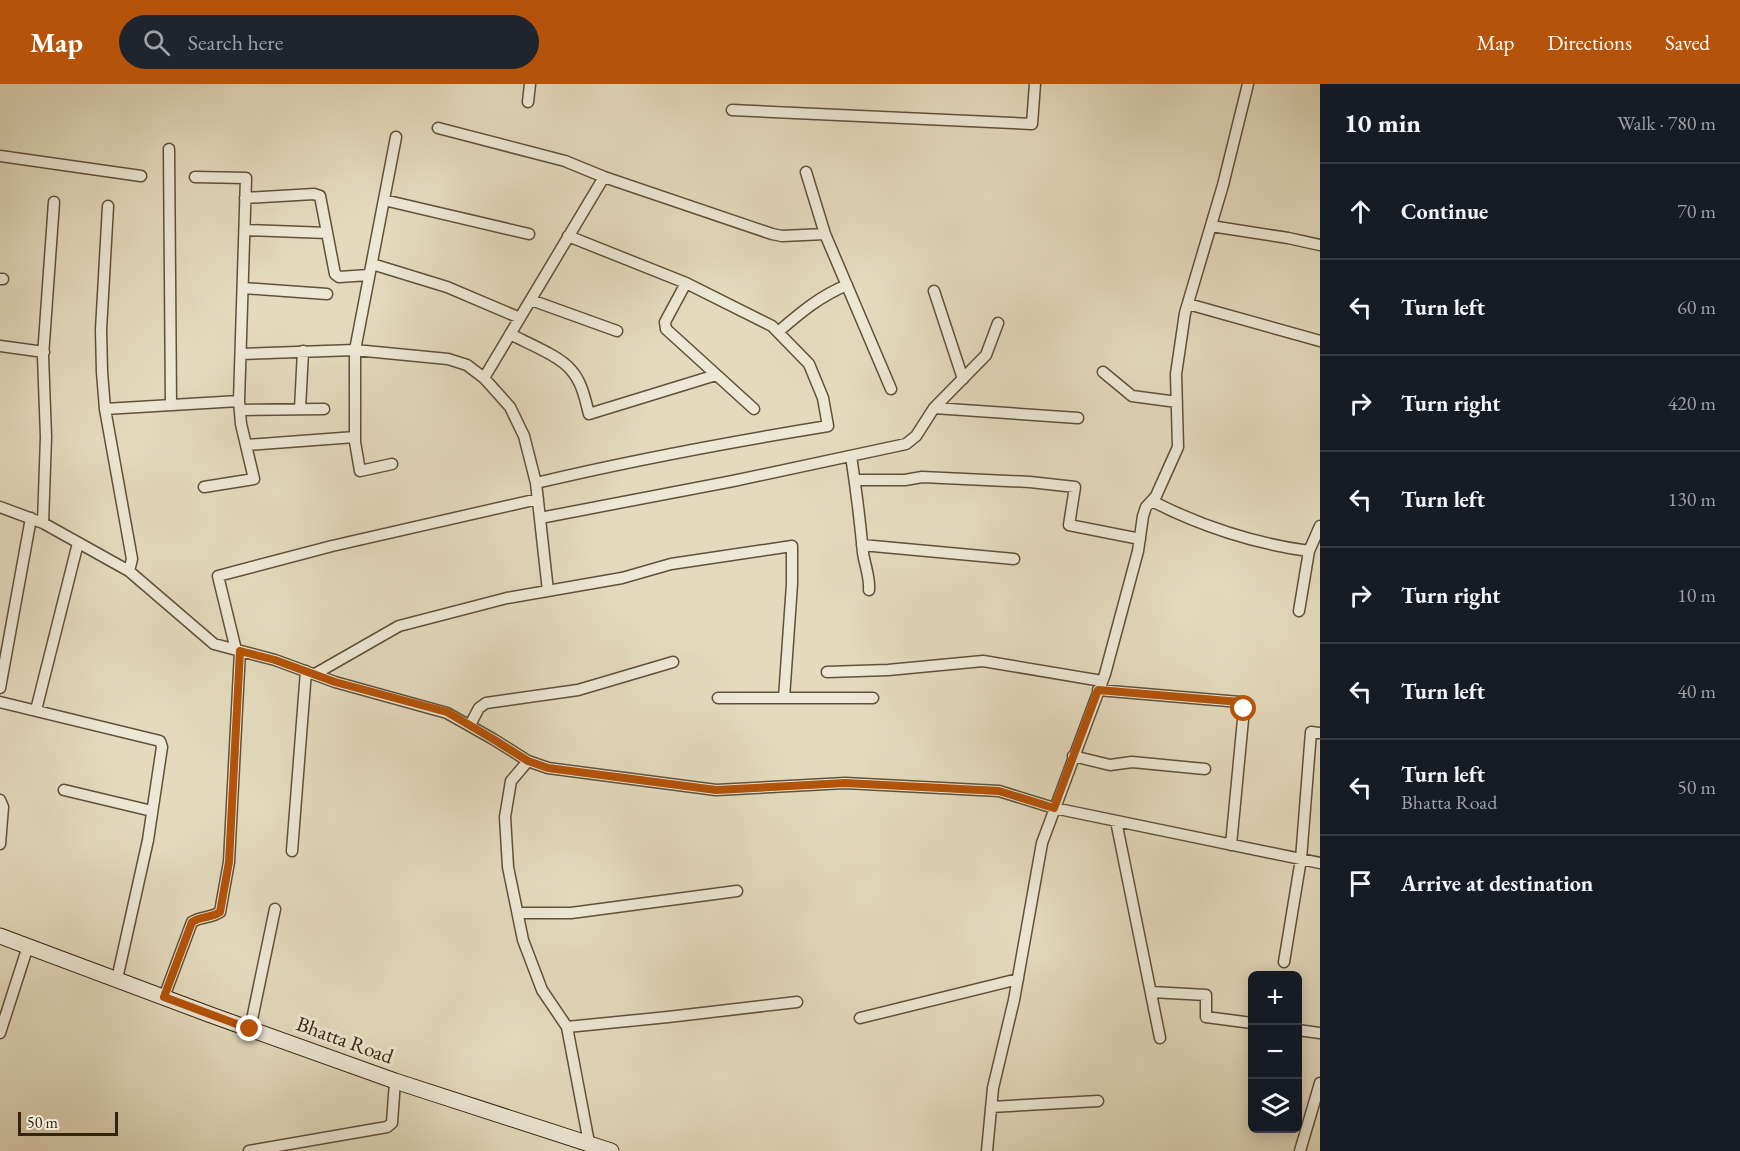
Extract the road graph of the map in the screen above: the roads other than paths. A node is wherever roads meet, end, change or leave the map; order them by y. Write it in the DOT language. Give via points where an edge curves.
graph roads {
  1 [pos="530,84"];
  2 [pos="1035,84"];
  3 [pos="1248,84"];
  4 [pos="528,102"];
  5 [pos="732,110"];
  6 [pos="438,128"];
  7 [pos="396,137"];
  8 [pos="169,149"];
  9 [pos="0,156"];
  10 [pos="806,172"];
  11 [pos="141,176"];
  12 [pos="195,177"];
  13 [pos="604,177"];
  14 [pos="245,198"];
  15 [pos="384,200"];
  16 [pos="54,202"];
  17 [pos="108,206"];
  18 [pos="1211,226"];
  19 [pos="245,230"];
  20 [pos="327,233"];
  21 [pos="529,234"];
  22 [pos="825,234"];
  23 [pos="568,236"];
  24 [pos="1320,246"];
  25 [pos="372,264"];
  26 [pos="369,275"];
  27 [pos="686,283"];
  28 [pos="847,285"];
  29 [pos="243,288"];
  30 [pos="934,291"];
  31 [pos="327,294"];
  32 [pos="531,300"];
  33 [pos="1188,304"];
  34 [pos="520,318"];
  35 [pos="998,323"];
  36 [pos="617,331"];
  37 [pos="778,332"];
  38 [pos="510,334"];
  39 [pos="1320,341"];
  40 [pos="0,346"];
  41 [pos="355,350"];
  42 [pos="303,351"];
  43 [pos="44,352"];
  44 [pos="241,354"];
  45 [pos="1103,372"];
  46 [pos="716,375"];
  47 [pos="484,378"];
  48 [pos="963,379"];
  49 [pos="891,389"];
  50 [pos="1177,402"];
  51 [pos="171,405"];
  52 [pos="240,406"];
  53 [pos="934,408"];
  54 [pos="105,409"];
  55 [pos="300,409"];
  56 [pos="324,409"];
  57 [pos="754,410"];
  58 [pos="1078,418"];
  59 [pos="355,437"];
  60 [pos="246,445"];
  61 [pos="851,456"];
  62 [pos="392,464"];
  63 [pos="855,480"];
  64 [pos="536,483"];
  65 [pos="204,487"];
  66 [pos="538,499"];
  67 [pos="1152,501"];
  68 [pos="0,507"];
  69 [pos="31,518"];
  70 [pos="540,518"];
  71 [pos="44,524"];
  72 [pos="1320,526"];
  73 [pos="1140,539"];
  74 [pos="78,543"];
  75 [pos="862,545"];
  76 [pos="1309,552"];
  77 [pos="1014,559"];
  78 [pos="129,571"];
  79 [pos="869,590"];
  80 [pos="548,591"];
  81 [pos="1299,611"];
  82 [pos="238,650"];
  83 [pos="673,662"];
  84 [pos="827,672"];
  85 [pos="311,673"];
  86 [pos="1100,686"];
  87 [pos="0,688"];
  88 [pos="718,698"];
  89 [pos="784,698"];
  90 [pos="873,698"];
  91 [pos="0,702"];
  92 [pos="36,710"];
  93 [pos="470,725"];
  94 [pos="1320,733"];
  95 [pos="1073,756"];
  96 [pos="528,761"];
  97 [pos="1204,769"];
  98 [pos="64,790"];
  99 [pos="0,800"];
  100 [pos="1054,808"];
  101 [pos="152,811"];
  102 [pos="1116,821"];
  103 [pos="0,844"];
  104 [pos="1231,844"];
  105 [pos="292,851"];
  106 [pos="1301,859"];
  107 [pos="1320,863"];
  108 [pos="737,891"];
  109 [pos="275,909"];
  110 [pos="518,914"];
  111 [pos="0,936"];
  112 [pos="28,945"];
  113 [pos="1284,962"];
  114 [pos="117,979"];
  115 [pos="1018,979"];
  116 [pos="1151,992"];
  117 [pos="164,997"];
  118 [pos="797,1002"];
  119 [pos="860,1018"];
  120 [pos="1248,1022"];
  121 [pos="567,1027"];
  122 [pos="250,1029"];
  123 [pos="1302,1030"];
  124 [pos="0,1033"];
  125 [pos="1320,1033"];
  126 [pos="1160,1038"];
  127 [pos="396,1081"];
  128 [pos="1320,1083"];
  129 [pos="1098,1101"];
  130 [pos="991,1107"];
  131 [pos="590,1147"];
  132 [pos="249,1151"];
  133 [pos="611,1151"];
  134 [pos="987,1151"];
  135 [pos="1300,1151"];
  1 -- 4 [label="street"];
  2 -- 5 [label="street" via="1032,124"];
  3 -- 18 [label="street"];
  6 -- 13 [label="street" via="565,161"];
  7 -- 15 [label="street"];
  8 -- 51 [label="street"];
  9 -- 11 [label="street"];
  10 -- 22 [label="street"];
  12 -- 14 [label="street" via="246,178"];
  13 -- 22 [label="street" via="772,234"];
  13 -- 23 [label="street"];
  14 -- 19 [label="street"];
  14 -- 20 [label="street" via="320,196"];
  15 -- 21 [label="street"];
  15 -- 25 [label="street"];
  16 -- 43 [label="street"];
  17 -- 54 [label="street" via="101,330"];
  18 -- 24 [label="street"];
  18 -- 33 [label="street"];
  19 -- 20 [label="street"];
  19 -- 29 [label="street"];
  20 -- 26 [label="street" via="335,274"];
  22 -- 28 [label="street"];
  23 -- 27 [label="street"];
  23 -- 32 [label="street"];
  25 -- 26 [label="street"];
  25 -- 34 [label="street" via="447,287"];
  26 -- 41 [label="street"];
  27 -- 37 [label="street"];
  27 -- 46 [label="street" via="665,322 666,329"];
  28 -- 37 [label="street" via="827,293"];
  28 -- 49 [label="street"];
  29 -- 31 [label="street"];
  29 -- 44 [label="street"];
  30 -- 48 [label="street"];
  32 -- 34 [label="street"];
  32 -- 36 [label="street"];
  33 -- 39 [label="street"];
  33 -- 50 [label="street" via="1176,374"];
  34 -- 38 [label="street"];
  35 -- 48 [label="street" via="986,355"];
  37 -- 64 [label="street" via="809,364 823,398 828,426"];
  38 -- 46 [label="street" via="572,371 582,388 589,414"];
  38 -- 47 [label="street"];
  40 -- 43 [label="street"];
  41 -- 42 [label="street"];
  41 -- 47 [label="street" via="448,359 467,365"];
  41 -- 59 [label="street"];
  42 -- 44 [label="street"];
  42 -- 55 [label="street"];
  43 -- 71 [label="street"];
  44 -- 52 [label="street"];
  45 -- 50 [label="street" via="1132,396"];
  46 -- 57 [label="street"];
  47 -- 64 [label="street" via="510,406 524,436"];
  48 -- 53 [label="street"];
  50 -- 67 [label="street" via="1178,447"];
  51 -- 52 [label="street"];
  51 -- 54 [label="street"];
  52 -- 55 [label="street"];
  52 -- 60 [label="street"];
  53 -- 58 [label="street"];
  53 -- 61 [label="street" via="906,444"];
  54 -- 78 [label="street" via="132,559"];
  55 -- 56 [label="street"];
  59 -- 60 [label="street"];
  59 -- 62 [label="street" via="360,471"];
  60 -- 65 [label="street" via="254,479"];
  61 -- 63 [label="street"];
  61 -- 70 [label="street"];
  63 -- 73 [label="street" via="922,477 1075,487 1069,525"];
  63 -- 75 [label="street"];
  64 -- 66 [label="street"];
  66 -- 70 [label="street"];
  66 -- 82 [label="street" via="218,576"];
  67 -- 73 [label="street" via="1143,516"];
  67 -- 76 [label="street" via="1189,519 1277,547"];
  68 -- 69 [label="street"];
  69 -- 71 [label="street"];
  69 -- 87 [label="street"];
  70 -- 80 [label="street"];
  71 -- 74 [label="street"];
  72 -- 76 [label="street"];
  73 -- 86 [label="street"];
  74 -- 78 [label="street"];
  74 -- 92 [label="street"];
  75 -- 77 [label="street"];
  75 -- 79 [label="street"];
  76 -- 81 [label="street"];
  78 -- 82 [label="street" via="214,644"];
  80 -- 85 [label="street" via="399,626"];
  80 -- 89 [label="street" via="622,578 671,564 792,546"];
  82 -- 85 [label="street"];
  82 -- 117 [label="street" via="229,862 220,912 192,922"];
  83 -- 93 [label="street" via="578,690 486,703"];
  84 -- 86 [label="street" via="983,662"];
  85 -- 93 [label="street" via="447,712"];
  85 -- 105 [label="street"];
  86 -- 95 [label="street"];
  86 -- 104 [label="street" via="1240,702 1244,709"];
  88 -- 89 [label="street"];
  89 -- 90 [label="street"];
  91 -- 92 [label="street"];
  92 -- 101 [label="street" via="160,741"];
  93 -- 96 [label="street"];
  94 -- 106 [label="street" via="1311,732"];
  95 -- 97 [label="street" via="1110,765 1132,762"];
  95 -- 100 [label="street"];
  96 -- 100 [label="street" via="548,768 716,790 845,783 999,791"];
  96 -- 110 [label="street" via="511,781 505,817 508,867"];
  98 -- 101 [label="street"];
  99 -- 103 [label="street"];
  100 -- 102 [label="street"];
  100 -- 115 [label="street" via="1042,843"];
  101 -- 114 [label="street"];
  102 -- 104 [label="street"];
  102 -- 116 [label="street"];
  104 -- 106 [label="street"];
  106 -- 107 [label="street"];
  106 -- 113 [label="street"];
  108 -- 110 [label="street" via="571,913"];
  109 -- 122 [label="street"];
  110 -- 121 [label="street" via="523,940 542,990"];
  111 -- 112 [label="main road, Bhatta Road"];
  112 -- 114 [label="main road, Bhatta Road"];
  112 -- 124 [label="street"];
  114 -- 117 [label="main road, Bhatta Road"];
  115 -- 119 [label="street"];
  115 -- 130 [label="street"];
  116 -- 120 [label="street" via="1206,995 1206,1017"];
  116 -- 126 [label="street"];
  117 -- 122 [label="main road, Bhatta Road"];
  118 -- 121 [label="street"];
  121 -- 131 [label="street"];
  122 -- 127 [label="main road, Bhatta Road"];
  123 -- 125 [label="street"];
  127 -- 131 [label="main road, Bhatta Road"];
  127 -- 132 [label="street" via="393,1123 387,1127"];
  128 -- 135 [label="street"];
  129 -- 130 [label="street"];
  130 -- 134 [label="street"];
  131 -- 133 [label="main road, Bhatta Road"];
}
